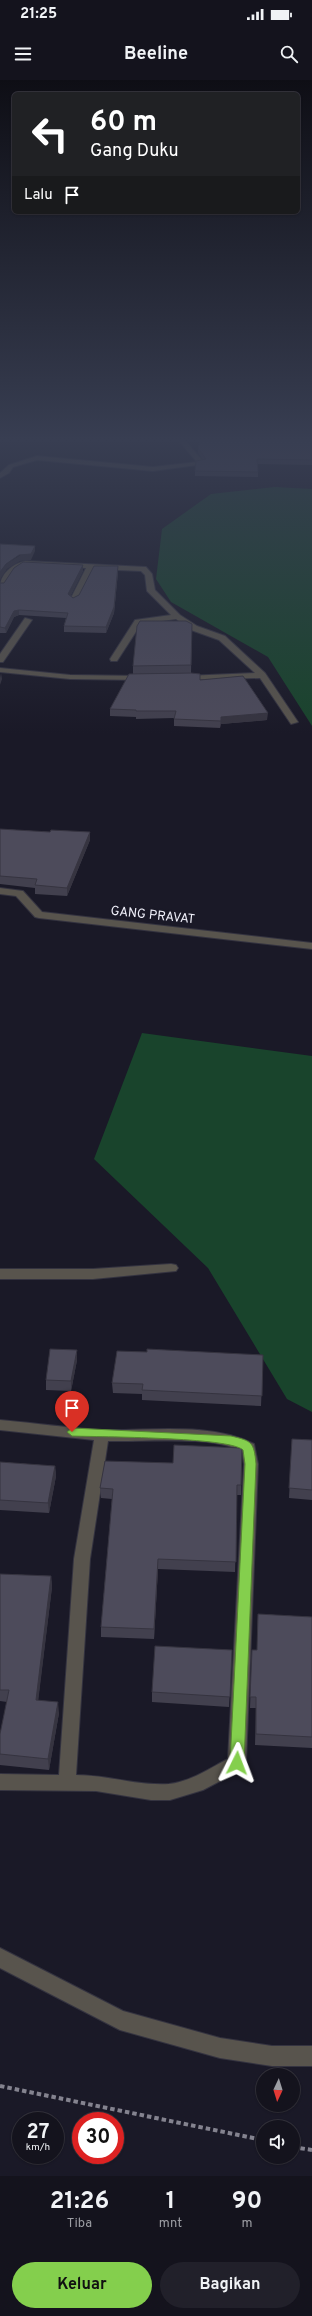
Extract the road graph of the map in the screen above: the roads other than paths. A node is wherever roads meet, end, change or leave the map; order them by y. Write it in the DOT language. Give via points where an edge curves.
graph roads {
  1 [pos="91,566"];
  2 [pos="0,586"];
  3 [pos="74,600"];
  4 [pos="177,617"];
  5 [pos="28,620"];
  6 [pos="114,659"];
  7 [pos="0,660"];
  8 [pos="0,670"];
  9 [pos="262,675"];
  10 [pos="154,678"];
  11 [pos="177,678"];
  12 [pos="294,722"];
  13 [pos="0,891"];
  14 [pos="312,946"];
  15 [pos="171,1268"];
  16 [pos="0,1274"];
  17 [pos="0,1425"];
  18 [pos="102,1435"];
  19 [pos="0,1782"];
  20 [pos="67,1783"];
  21 [pos="0,1958"];
  22 [pos="312,2056"];
  1 -- 2 [label="street" via="22,563 12,570"];
  1 -- 3 [label="street"];
  1 -- 4 [label="street" via="143,569 148,574 151,591"];
  4 -- 6 [label="street" via="138,622"];
  4 -- 9 [label="street" via="194,628 222,638"];
  5 -- 7 [label="street"];
  8 -- 10 [label="street" via="70,677"];
  9 -- 11 [label="street"];
  9 -- 12 [label="street"];
  13 -- 14 [label="street, GANG PRAVAT" via="19,893 39,915"];
  15 -- 16 [label="street" via="93,1274"];
  17 -- 18 [label="street"];
  18 -- 20 [label="street" via="82,1560"];
  18 -- 20 [label="street" via="231,1440 249,1448 251,1464 237,1763 197,1784 170,1792 151,1792 96,1783"];
  19 -- 20 [label="street"];
  21 -- 22 [label="street" via="120,2020 220,2048 272,2056"];
}
